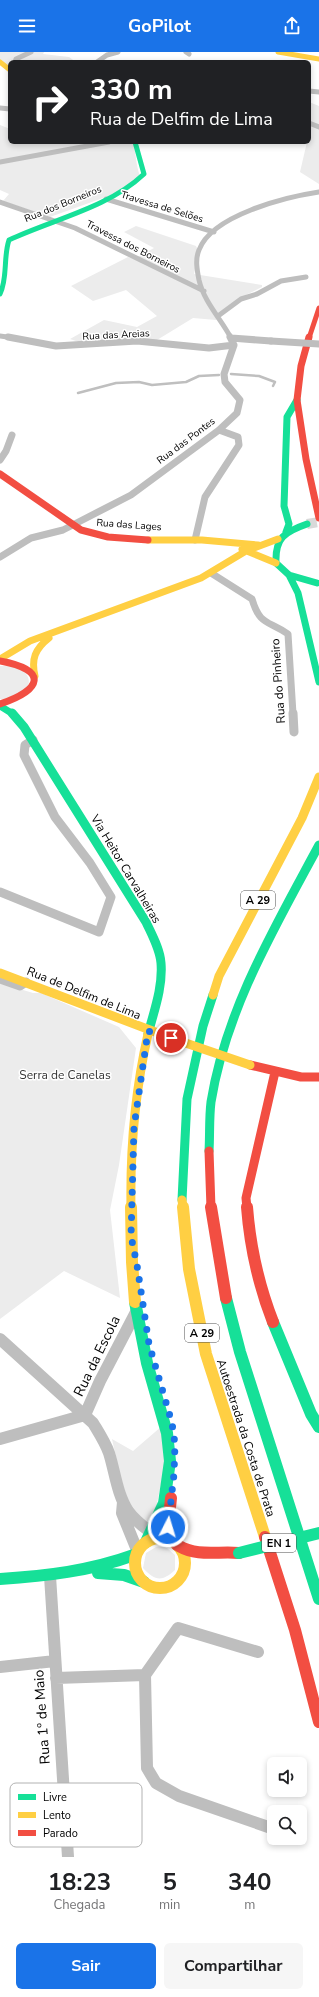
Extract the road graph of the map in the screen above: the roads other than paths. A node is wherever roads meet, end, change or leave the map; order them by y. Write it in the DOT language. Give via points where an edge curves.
graph roads {
  1 [pos="31,52"];
  2 [pos="118,52"];
  3 [pos="278,52"];
  4 [pos="15,60"];
  5 [pos="100,60"];
  6 [pos="319,60"];
  7 [pos="98,144"];
  8 [pos="135,144"];
  9 [pos="0,162"];
  10 [pos="319,192"];
  11 [pos="106,199"];
  12 [pos="0,202"];
  13 [pos="53,220"];
  14 [pos="214,232"];
  15 [pos="0,268"];
  16 [pos="306,277"];
  17 [pos="204,291"];
  18 [pos="0,294"];
  19 [pos="319,308"];
  20 [pos="218,316"];
  21 [pos="0,336"];
  22 [pos="231,338"];
  23 [pos="319,344"];
  24 [pos="234,345"];
  25 [pos="297,400"];
  26 [pos="219,430"];
  27 [pos="12,435"];
  28 [pos="0,460"];
  29 [pos="0,474"];
  30 [pos="319,518"];
  31 [pos="306,524"];
  32 [pos="74,525"];
  33 [pos="286,532"];
  34 [pos="278,539"];
  35 [pos="195,540"];
  36 [pos="226,542"];
  37 [pos="260,545"];
  38 [pos="246,551"];
  39 [pos="0,557"];
  40 [pos="262,558"];
  41 [pos="233,560"];
  42 [pos="276,564"];
  43 [pos="211,573"];
  44 [pos="290,574"];
  45 [pos="317,583"];
  46 [pos="60,631"];
  47 [pos="0,660"];
  48 [pos="35,676"];
  49 [pos="319,682"];
  50 [pos="23,698"];
  51 [pos="0,705"];
  52 [pos="20,719"];
  53 [pos="294,732"];
  54 [pos="33,740"];
  55 [pos="319,777"];
  56 [pos="319,845"];
  57 [pos="0,892"];
  58 [pos="0,973"];
  59 [pos="0,979"];
  60 [pos="26,982"];
  61 [pos="148,1031"];
  62 [pos="275,1072"];
  63 [pos="319,1077"];
  64 [pos="131,1236"];
  65 [pos="137,1310"];
  66 [pos="0,1339"];
  67 [pos="85,1415"];
  68 [pos="319,1427"];
  69 [pos="0,1439"];
  70 [pos="123,1501"];
  71 [pos="319,1533"];
  72 [pos="149,1538"];
  73 [pos="165,1539"];
  74 [pos="178,1545"];
  75 [pos="136,1553"];
  76 [pos="239,1553"];
  77 [pos="214,1562"];
  78 [pos="195,1567"];
  79 [pos="79,1572"];
  80 [pos="183,1574"];
  81 [pos="50,1576"];
  82 [pos="0,1579"];
  83 [pos="144,1582"];
  84 [pos="319,1599"];
  85 [pos="258,1652"];
  86 [pos="55,1661"];
  87 [pos="0,1667"];
  88 [pos="145,1675"];
  89 [pos="56,1678"];
  90 [pos="319,1722"];
  91 [pos="63,1783"];
  92 [pos="267,1827"];
  93 [pos="67,1847"];
  94 [pos="68,1857"];
  1 -- 4 [label="street"];
  2 -- 5 [label="street"];
  3 -- 6 [label="main road"];
  7 -- 9 [label="street"];
  8 -- 11 [label="main road, Rua dos Borneiros" via="144,177 137,184"];
  10 -- 14 [label="street" via="285,198 261,206 228,221"];
  11 -- 13 [label="main road, Rua dos Borneiros"];
  11 -- 14 [label="street, Travessa de Selões"];
  12 -- 13 [label="street, Travessa dos Borneiros"];
  13 -- 15 [label="main road, Rua dos Borneiros" via="4,243"];
  13 -- 17 [label="street, Travessa dos Borneiros" via="109,243"];
  14 -- 17 [label="street" via="200,248 197,265"];
  15 -- 18 [label="main road, Rua dos Borneiros" via="4,287"];
  16 -- 20 [label="street" via="281,281 257,294 241,299"];
  17 -- 20 [label="street"];
  19 -- 25 [label="main road" via="301,366"];
  20 -- 22 [label="street"];
  21 -- 24 [label="street, Rua das Areias" via="56,346 137,341 209,348"];
  22 -- 23 [label="street, bridge"];
  22 -- 24 [label="street"];
  24 -- 26 [label="street, Rua das Pontes" via="224,374 225,382 240,400 240,405 237,413"];
  25 -- 30 [label="main road"];
  25 -- 33 [label="main road" via="287,417 284,506 289,524"];
  26 -- 32 [label="street, Rua das Pontes" via="131,495"];
  26 -- 35 [label="street" via="238,437 239,445 205,496"];
  27 -- 28 [label="street"];
  29 -- 32 [label="main road, Rua das Lages"];
  31 -- 33 [label="main road, Rua das Lages"];
  32 -- 35 [label="main road, Rua das Lages" via="95,536"];
  32 -- 39 [label="street, Rua das Pontes" via="31,538"];
  33 -- 34 [label="main road, Rua das Lages"];
  34 -- 37 [label="main road, Rua das Lages"];
  34 -- 42 [label="main road" via="274,552"];
  35 -- 36 [label="main road, Rua das Lages"];
  36 -- 37 [label="main road, Rua das Lages"];
  36 -- 38 [label="main road, Rua das Lages"];
  37 -- 38 [label="main road, Rua das Lages"];
  38 -- 40 [label="main road, Rua das Lages"];
  38 -- 41 [label="main road"];
  40 -- 41 [label="main road"];
  40 -- 42 [label="main road, Rua das Lages"];
  41 -- 43 [label="main road"];
  42 -- 44 [label="main road, Rua das Lages"];
  43 -- 46 [label="main road"];
  43 -- 53 [label="street, Rua do Pinheiro" via="252,599 255,611 263,622 280,627 288,634"];
  44 -- 45 [label="main road, Rua das Lages"];
  44 -- 49 [label="main road" via="298,593"];
  46 -- 47 [label="main road" via="30,641"];
  46 -- 48 [label="main road" via="38,646 32,656 31,664"];
  47 -- 48 [label="main road" via="22,665"];
  48 -- 50 [label="main road" via="35,687"];
  50 -- 51 [label="main road, Via Heitor Carvalheiras"];
  50 -- 52 [label="main road" via="18,709"];
  51 -- 52 [label="main road, Via Heitor Carvalheiras"];
  52 -- 54 [label="main road, Via Heitor Carvalheiras"];
  54 -- 57 [label="street" via="25,745 24,755 35,780 55,818 90,863 111,897 99,932"];
  54 -- 61 [label="main road, Via Heitor Carvalheiras" via="146,922 156,945 161,964 159,985"];
  55 -- 90 [label="main road, Autoestrada da Costa de Prata / A 29" via="302,818 219,976 205,1018 187,1099 181,1194 189,1269 206,1354 295,1630"];
  56 -- 84 [label="main road, Autoestrada da Costa de Prata / A 29" via="249,977 226,1042 211,1103 208,1172 214,1237 227,1305"];
  58 -- 60 [label="main road, Rua de Delfim de Lima"];
  59 -- 60 [label="street" via="20,986"];
  60 -- 61 [label="main road, Rua de Delfim de Lima"];
  61 -- 62 [label="main road, Rua de Delfim de Lima, bridge"];
  61 -- 64 [label="main road, Via Heitor Carvalheiras" via="134,1127"];
  62 -- 63 [label="main road, Rua de Delfim de Lima" via="301,1077"];
  62 -- 68 [label="main road" via="246,1198 249,1234 266,1304"];
  64 -- 65 [label="main road, Via Heitor Carvalheiras"];
  64 -- 74 [label="main road, Via Heitor Carvalheiras" via="149,1344 173,1430 174,1474 168,1527"];
  65 -- 67 [label="street, Rua da Escola"];
  65 -- 72 [label="main road, Via Heitor Carvalheiras" via="150,1377 167,1436 169,1464 165,1498"];
  66 -- 67 [label="street"];
  67 -- 69 [label="street"];
  67 -- 70 [label="street, Rua da Escola" via="102,1433 107,1443"];
  70 -- 72 [label="street, Rua da Escola" via="132,1518"];
  70 -- 75 [label="street, Rua da Escola" via="122,1513"];
  71 -- 76 [label="main road, EN 1, bridge"];
  72 -- 73 [label="street, Rua da Escola"];
  72 -- 75 [label="main road"];
  73 -- 74 [label="main road, EN 1"];
  74 -- 76 [label="main road, EN 1" via="197,1556 220,1552"];
  74 -- 80 [label="main road" via="186,1560"];
  75 -- 79 [label="main road" via="116,1563"];
  75 -- 83 [label="main road" via="134,1570"];
  76 -- 77 [label="main road, EN 1"];
  78 -- 80 [label="main road"];
  79 -- 81 [label="main road"];
  79 -- 83 [label="main road" via="116,1573"];
  80 -- 83 [label="main road" via="176,1582 165,1586 154,1586"];
  81 -- 82 [label="main road"];
  81 -- 86 [label="street, Rua 1º de Maio"];
  85 -- 88 [label="street" via="178,1628"];
  86 -- 87 [label="street"];
  86 -- 89 [label="street, Rua 1º de Maio"];
  88 -- 89 [label="street"];
  88 -- 92 [label="street" via="147,1768 156,1783 179,1796"];
  89 -- 91 [label="street, Rua 1º de Maio"];
  93 -- 94 [label="street, Rua 1º de Maio"];
}
